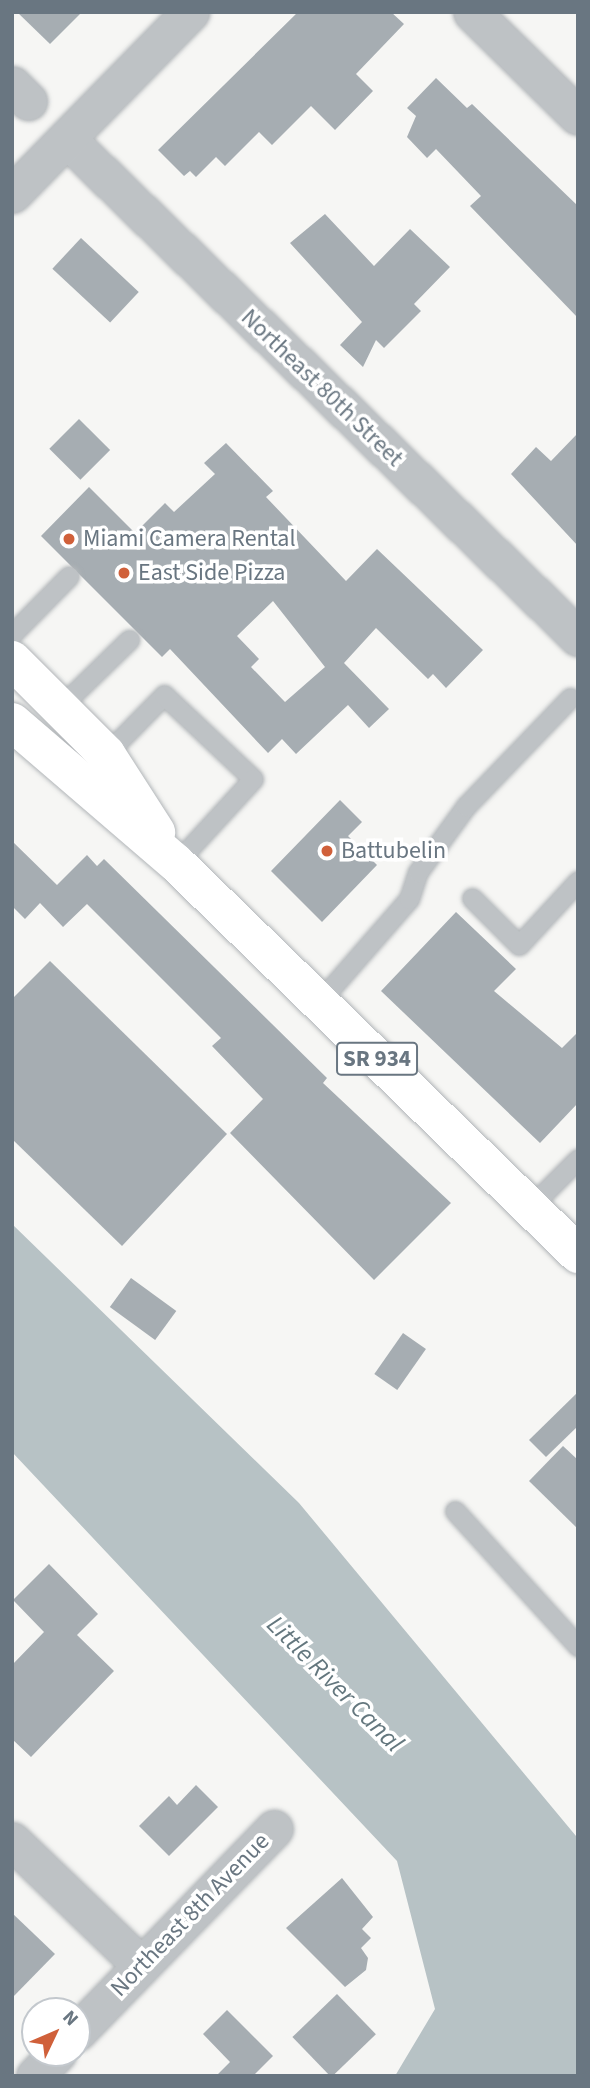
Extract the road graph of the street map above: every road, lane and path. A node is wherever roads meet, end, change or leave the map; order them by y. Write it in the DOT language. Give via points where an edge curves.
graph roads {
  1 [pos="190,12"];
  2 [pos="472,12"];
  3 [pos="578,116"];
  4 [pos="67,139"];
  5 [pos="12,194"];
  6 [pos="69,576"];
  7 [pos="12,634"];
  8 [pos="578,637"];
  9 [pos="128,640"];
  10 [pos="12,660"];
  11 [pos="570,698"];
  12 [pos="59,708"];
  13 [pos="13,724"];
  14 [pos="106,754"];
  15 [pos="176,863"];
  16 [pos="578,881"];
  17 [pos="472,898"];
  18 [pos="319,1002"];
  19 [pos="578,1158"];
  20 [pos="530,1207"];
  21 [pos="578,1254"];
  22 [pos="455,1511"];
  23 [pos="578,1646"];
  24 [pos="274,1829"];
  25 [pos="12,1841"];
  26 [pos="141,1965"];
  27 [pos="91,2017"];
  1 -- 4 [label="street"];
  2 -- 3 [label="street"];
  4 -- 5 [label="street"];
  4 -- 8 [label="street, Northeast 80th Street"];
  6 -- 7 [label="lane"];
  9 -- 12 [label="lane"];
  10 -- 12 [label="main road"];
  11 -- 18 [label="lane" via="466,806 418,872 410,900"];
  12 -- 14 [label="main road"];
  13 -- 15 [label="main road, SR 934"];
  14 -- 15 [label="main road"];
  14 -- 15 [label="lane" via="164,695 253,779"];
  15 -- 18 [label="main road, SR 934"];
  16 -- 17 [label="lane" via="519,944"];
  18 -- 20 [label="main road, SR 934"];
  19 -- 20 [label="lane"];
  20 -- 21 [label="main road, SR 934"];
  22 -- 23 [label="lane"];
  24 -- 26 [label="street, Northeast 8th Avenue"];
  25 -- 26 [label="street"];
  26 -- 27 [label="street, Northeast 8th Avenue"];
}
